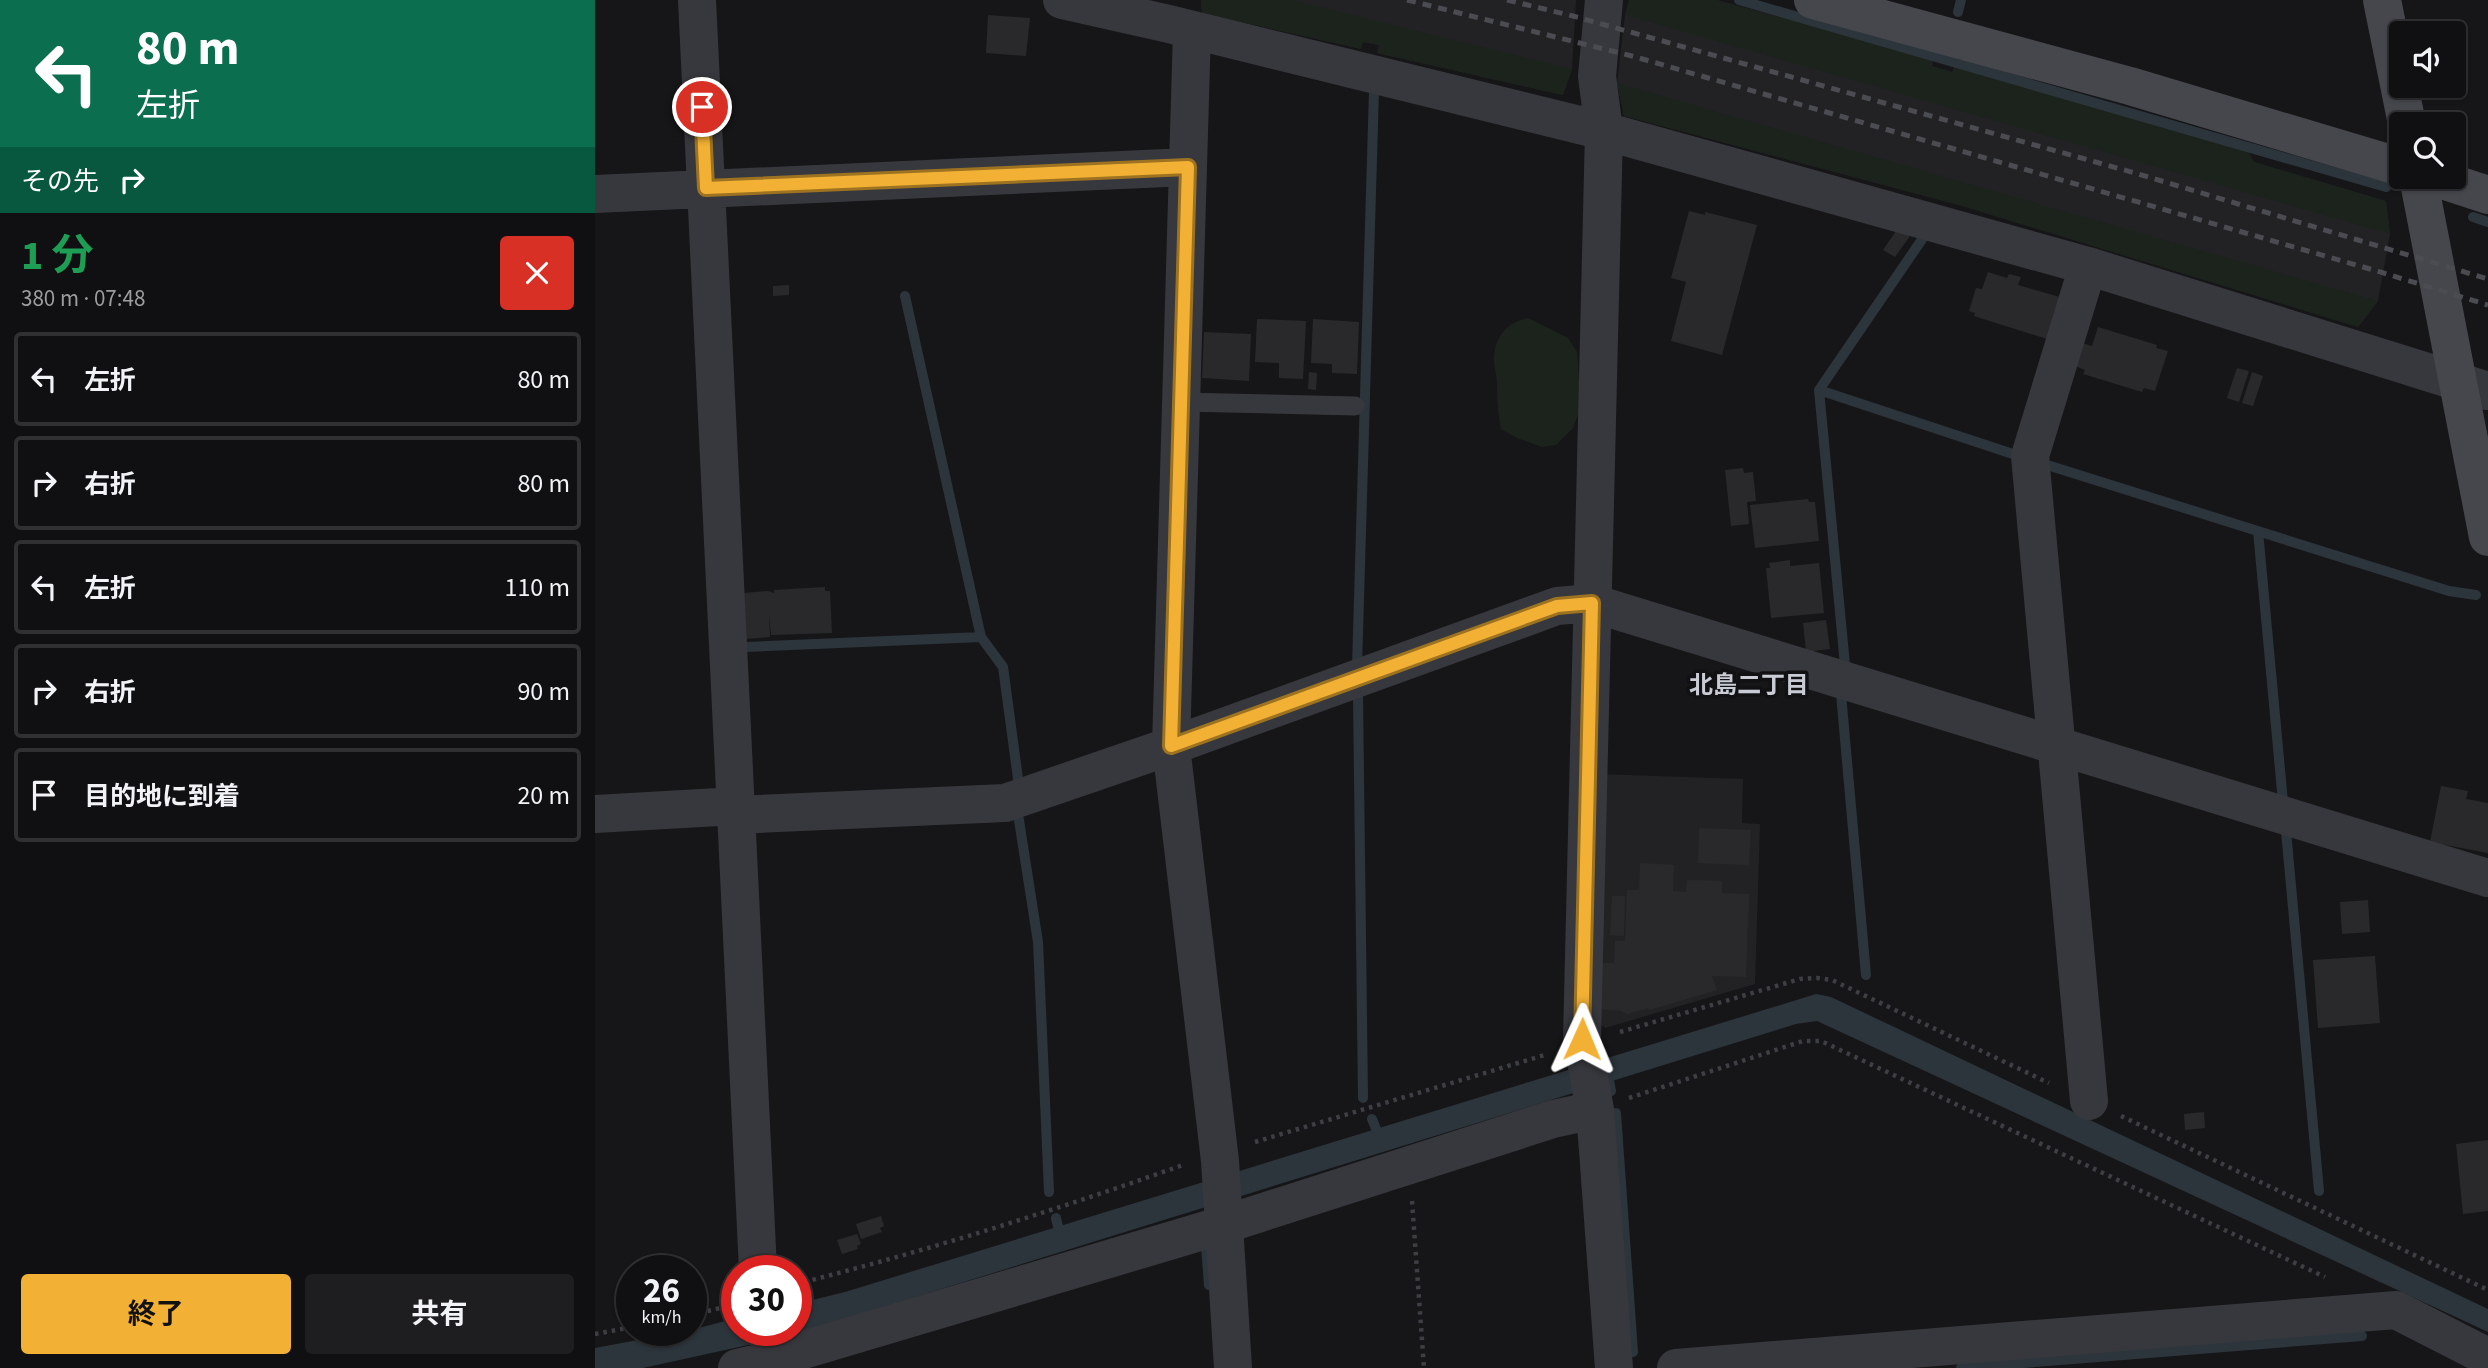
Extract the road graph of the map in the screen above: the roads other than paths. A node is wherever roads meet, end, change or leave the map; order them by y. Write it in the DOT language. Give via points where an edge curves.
graph roads {
  1 [pos="697,0"];
  2 [pos="1062,0"];
  3 [pos="1604,0"];
  4 [pos="1813,0"];
  5 [pos="2382,0"];
  6 [pos="1178,18"];
  7 [pos="2405,112"];
  8 [pos="1604,131"];
  9 [pos="2389,163"];
  10 [pos="1188,167"];
  11 [pos="706,188"];
  12 [pos="2466,188"];
  13 [pos="2421,189"];
  14 [pos="595,194"];
  15 [pos="2488,195"];
  16 [pos="2088,266"];
  17 [pos="2472,386"];
  18 [pos="1181,402"];
  19 [pos="1355,406"];
  20 [pos="2488,537"];
  21 [pos="1592,603"];
  22 [pos="1171,746"];
  23 [pos="2056,746"];
  24 [pos="736,811"];
  25 [pos="595,814"];
  26 [pos="2488,878"];
  27 [pos="2089,1101"];
  28 [pos="1594,1104"];
  29 [pos="1223,1219"];
  30 [pos="757,1255"];
  31 [pos="757,1357"];
  32 [pos="2488,1357"];
  33 [pos="1233,1368"];
  34 [pos="1614,1368"];
  35 [pos="1676,1368"];
  1 -- 11 [label="street"];
  2 -- 6 [label="street"];
  3 -- 8 [label="street" via="1597,76"];
  4 -- 9 [label="street" via="2130,86"];
  5 -- 7 [label="street"];
  6 -- 8 [label="street"];
  6 -- 10 [label="street"];
  8 -- 16 [label="street"];
  8 -- 21 [label="street"];
  10 -- 11 [label="street"];
  10 -- 18 [label="street"];
  11 -- 14 [label="street"];
  11 -- 24 [label="street"];
  12 -- 15 [label="street"];
  13 -- 17 [label="street"];
  16 -- 17 [label="street"];
  16 -- 23 [label="street" via="2030,456"];
  17 -- 20 [label="street"];
  18 -- 19 [label="lane"];
  18 -- 22 [label="street"];
  21 -- 22 [label="street" via="1557,606"];
  21 -- 23 [label="street"];
  21 -- 28 [label="street" via="1583,1045"];
  22 -- 24 [label="street" via="1005,803"];
  22 -- 29 [label="street"];
  23 -- 26 [label="street"];
  23 -- 27 [label="street"];
  24 -- 25 [label="street"];
  24 -- 30 [label="street"];
  28 -- 29 [label="street" via="1410,1165"];
  28 -- 34 [label="street"];
  29 -- 31 [label="street"];
  29 -- 33 [label="street"];
  32 -- 35 [label="street" via="2396,1310"];
}
